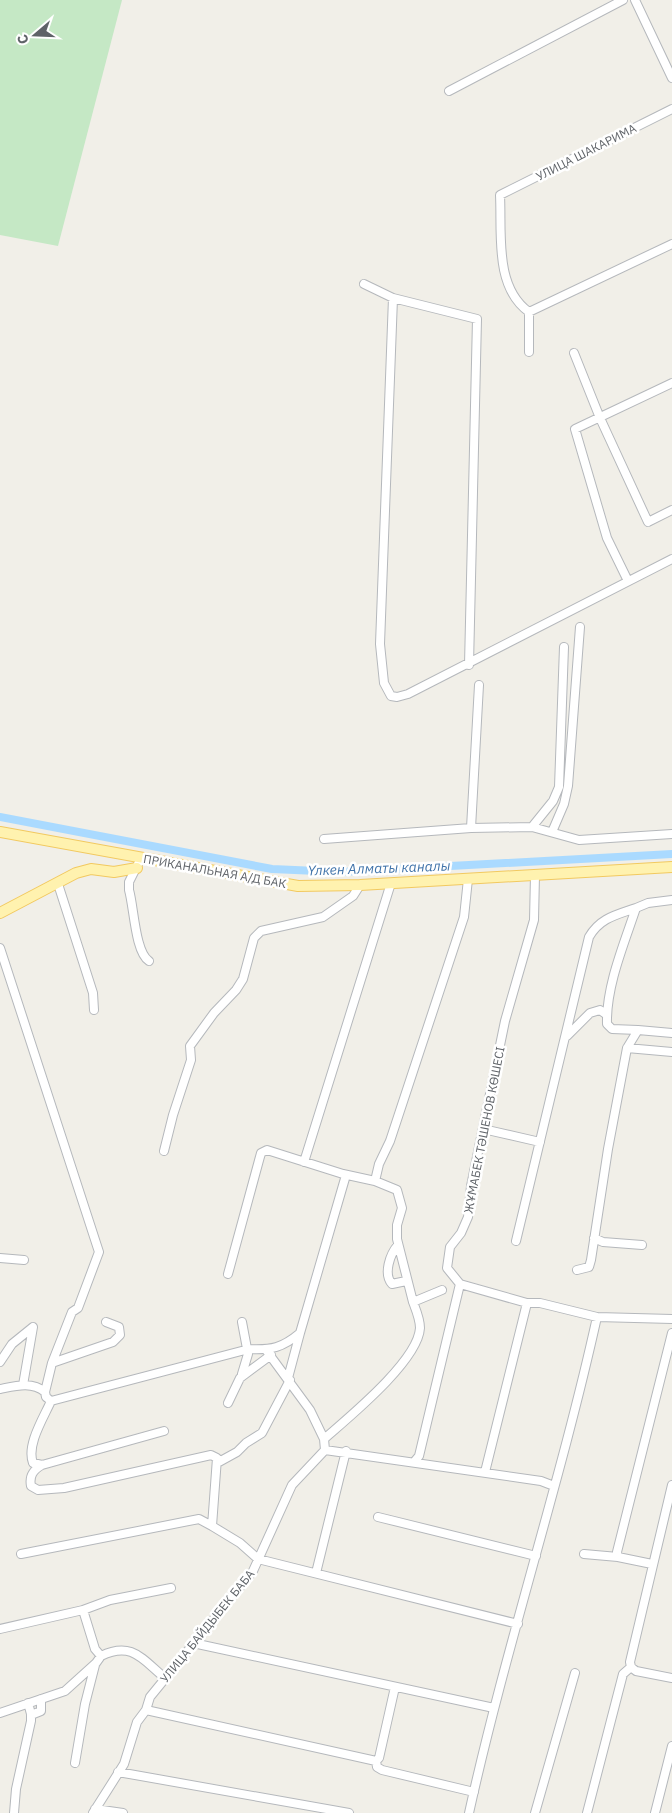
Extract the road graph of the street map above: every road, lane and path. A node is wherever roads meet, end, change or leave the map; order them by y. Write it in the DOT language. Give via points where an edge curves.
graph roads {
  1 [pos="623,0"];
  2 [pos="635,0"];
  3 [pos="672,78"];
  4 [pos="449,92"];
  5 [pos="672,109"];
  6 [pos="672,244"];
  7 [pos="364,284"];
  8 [pos="393,298"];
  9 [pos="529,312"];
  10 [pos="529,352"];
  11 [pos="574,353"];
  12 [pos="672,383"];
  13 [pos="600,418"];
  14 [pos="672,510"];
  15 [pos="672,559"];
  16 [pos="628,582"];
  17 [pos="580,627"];
  18 [pos="564,647"];
  19 [pos="469,665"];
  20 [pos="479,685"];
  21 [pos="532,827"];
  22 [pos="472,828"];
  23 [pos="0,832"];
  24 [pos="552,832"];
  25 [pos="672,834"];
  26 [pos="324,839"];
  27 [pos="139,862"];
  28 [pos="672,867"];
  29 [pos="535,875"];
  30 [pos="468,879"];
  31 [pos="391,883"];
  32 [pos="58,884"];
  33 [pos="360,885"];
  34 [pos="672,900"];
  35 [pos="636,908"];
  36 [pos="0,913"];
  37 [pos="0,948"];
  38 [pos="148,961"];
  39 [pos="94,1010"];
  40 [pos="607,1015"];
  41 [pos="638,1030"];
  42 [pos="672,1033"];
  43 [pos="566,1038"];
  44 [pos="627,1048"];
  45 [pos="672,1052"];
  46 [pos="483,1129"];
  47 [pos="540,1142"];
  48 [pos="164,1151"];
  49 [pos="304,1162"];
  50 [pos="346,1175"];
  51 [pos="375,1182"];
  52 [pos="594,1238"];
  53 [pos="516,1241"];
  54 [pos="398,1245"];
  55 [pos="642,1245"];
  56 [pos="0,1258"];
  57 [pos="24,1260"];
  58 [pos="577,1270"];
  59 [pos="228,1274"];
  60 [pos="406,1281"];
  61 [pos="460,1284"];
  62 [pos="442,1290"];
  63 [pos="413,1302"];
  64 [pos="527,1303"];
  65 [pos="597,1318"];
  66 [pos="672,1319"];
  67 [pos="106,1322"];
  68 [pos="242,1322"];
  69 [pos="300,1333"];
  70 [pos="672,1333"];
  71 [pos="248,1349"];
  72 [pos="269,1352"];
  73 [pos="0,1362"];
  74 [pos="52,1363"];
  75 [pos="240,1378"];
  76 [pos="289,1379"];
  77 [pos="23,1384"];
  78 [pos="0,1390"];
  79 [pos="45,1392"];
  80 [pos="51,1401"];
  81 [pos="228,1404"];
  82 [pos="164,1431"];
  83 [pos="324,1440"];
  84 [pos="325,1450"];
  85 [pos="346,1451"];
  86 [pos="414,1462"];
  87 [pos="217,1463"];
  88 [pos="42,1465"];
  89 [pos="485,1472"];
  90 [pos="672,1485"];
  91 [pos="554,1486"];
  92 [pos="378,1517"];
  93 [pos="212,1526"];
  94 [pos="21,1554"];
  95 [pos="584,1554"];
  96 [pos="536,1556"];
  97 [pos="618,1556"];
  98 [pos="258,1559"];
  99 [pos="652,1564"];
  100 [pos="316,1573"];
  101 [pos="171,1588"];
  102 [pos="82,1610"];
  103 [pos="518,1624"];
  104 [pos="0,1629"];
  105 [pos="193,1643"];
  106 [pos="101,1656"];
  107 [pos="96,1663"];
  108 [pos="631,1667"];
  109 [pos="575,1673"];
  110 [pos="165,1678"];
  111 [pos="672,1678"];
  112 [pos="395,1687"];
  113 [pos="41,1699"];
  114 [pos="28,1704"];
  115 [pos="494,1708"];
  116 [pos="146,1710"];
  117 [pos="0,1713"];
  118 [pos="31,1715"];
  119 [pos="672,1746"];
  120 [pos="376,1761"];
  121 [pos="75,1763"];
  122 [pos="118,1772"];
  123 [pos="474,1792"];
  124 [pos="94,1811"];
  125 [pos="14,1813"];
  126 [pos="124,1813"];
  127 [pos="349,1813"];
  128 [pos="469,1813"];
  129 [pos="535,1813"];
  130 [pos="587,1813"];
  131 [pos="655,1813"];
  1 -- 4 [label="street"];
  2 -- 3 [label="street"];
  5 -- 9 [label="street, УЛИЦА ШАКАРИМА" via="500,195 506,278 518,304"];
  6 -- 9 [label="street"];
  7 -- 8 [label="street"];
  8 -- 19 [label="street" via="477,319"];
  8 -- 19 [label="street" via="380,644 384,683 387,693 397,697"];
  9 -- 10 [label="street"];
  11 -- 13 [label="street"];
  12 -- 13 [label="street"];
  13 -- 14 [label="street" via="648,522"];
  13 -- 16 [label="street" via="574,429 607,538"];
  15 -- 16 [label="street"];
  16 -- 19 [label="street"];
  17 -- 24 [label="street" via="568,786"];
  18 -- 21 [label="street" via="559,787 554,801"];
  20 -- 22 [label="street"];
  21 -- 22 [label="street"];
  21 -- 24 [label="street"];
  22 -- 26 [label="street"];
  23 -- 27 [label="main road, ПРИКАНАЛЬНАЯ А/Д БАК"];
  24 -- 25 [label="street" via="579,840"];
  27 -- 32 [label="main road" via="114,872 91,870 76,874"];
  27 -- 33 [label="main road, ПРИКАНАЛЬНАЯ А/Д БАК" via="298,886"];
  27 -- 38 [label="street" via="129,890 143,958"];
  28 -- 29 [label="main road, ПРИКАНАЛЬНАЯ А/Д БАК"];
  29 -- 30 [label="main road, ПРИКАНАЛЬНАЯ А/Д БАК"];
  29 -- 46 [label="street, ЖҰМАБЕК ТӘШЕНОВ КӨШЕСІ" via="534,920 505,1021"];
  30 -- 31 [label="main road, ПРИКАНАЛЬНАЯ А/Д БАК"];
  30 -- 51 [label="street" via="464,917"];
  31 -- 33 [label="main road, ПРИКАНАЛЬНАЯ А/Д БАК"];
  31 -- 49 [label="street"];
  32 -- 36 [label="main road"];
  32 -- 39 [label="street" via="93,993"];
  33 -- 48 [label="street" via="353,896 323,917 261,931 254,938 243,979 190,1046 191,1060"];
  34 -- 35 [label="street"];
  35 -- 40 [label="street" via="615,975"];
  35 -- 43 [label="street" via="607,918 595,926 589,937"];
  37 -- 74 [label="street" via="99,1252"];
  40 -- 41 [label="street" via="607,1024 612,1029"];
  40 -- 43 [label="street" via="600,1010 590,1013"];
  41 -- 42 [label="street"];
  41 -- 44 [label="street"];
  43 -- 47 [label="street"];
  44 -- 45 [label="street"];
  44 -- 52 [label="street"];
  46 -- 47 [label="street"];
  46 -- 61 [label="street, ЖҰМАБЕК ТӘШЕНОВ КӨШЕСІ" via="468,1217 450,1246 448,1268"];
  47 -- 53 [label="street"];
  49 -- 50 [label="street"];
  49 -- 59 [label="street" via="267,1150 261,1153"];
  50 -- 51 [label="street"];
  50 -- 69 [label="street"];
  51 -- 54 [label="street" via="397,1190 401,1199"];
  52 -- 55 [label="street" via="603,1242"];
  52 -- 58 [label="street" via="589,1267"];
  54 -- 60 [label="street"];
  54 -- 60 [label="street" via="391,1256 388,1275 392,1284"];
  56 -- 57 [label="street"];
  60 -- 63 [label="street"];
  61 -- 64 [label="street"];
  61 -- 86 [label="street" via="419,1456"];
  62 -- 63 [label="street"];
  63 -- 83 [label="street" via="420,1329 398,1370"];
  64 -- 65 [label="street" via="540,1303"];
  64 -- 89 [label="street"];
  65 -- 66 [label="street"];
  65 -- 91 [label="street"];
  67 -- 74 [label="street" via="119,1327 120,1335 114,1342"];
  68 -- 71 [label="street"];
  69 -- 72 [label="street"];
  69 -- 76 [label="street"];
  70 -- 97 [label="street"];
  71 -- 72 [label="street"];
  71 -- 75 [label="street"];
  71 -- 80 [label="street"];
  72 -- 75 [label="street"];
  72 -- 76 [label="street"];
  73 -- 77 [label="street" via="12,1344 33,1327"];
  74 -- 79 [label="street"];
  75 -- 81 [label="street"];
  76 -- 83 [label="street" via="310,1410"];
  76 -- 87 [label="street" via="274,1415 262,1433"];
  77 -- 78 [label="street"];
  77 -- 79 [label="street" via="36,1386"];
  79 -- 80 [label="street"];
  80 -- 88 [label="street" via="31,1457 33,1463"];
  82 -- 88 [label="street"];
  83 -- 84 [label="street"];
  84 -- 85 [label="street"];
  84 -- 98 [label="street, УЛИЦА БАЙДЫБЕК БАБА" via="292,1485"];
  85 -- 86 [label="street"];
  85 -- 100 [label="street"];
  86 -- 89 [label="street"];
  87 -- 88 [label="street" via="217,1458 211,1455 64,1488 38,1490 31,1486 30,1480 34,1470"];
  87 -- 93 [label="street"];
  89 -- 91 [label="street"];
  90 -- 99 [label="street"];
  91 -- 96 [label="street"];
  92 -- 96 [label="street"];
  93 -- 94 [label="street" via="199,1519"];
  93 -- 98 [label="street" via="240,1543"];
  95 -- 97 [label="street"];
  96 -- 103 [label="street"];
  97 -- 99 [label="street"];
  98 -- 100 [label="street"];
  98 -- 105 [label="street, УЛИЦА БАЙДЫБЕК БАБА" via="253,1571"];
  99 -- 108 [label="street"];
  100 -- 103 [label="street"];
  101 -- 102 [label="street" via="110,1600"];
  102 -- 104 [label="street"];
  102 -- 106 [label="street" via="95,1650"];
  103 -- 115 [label="street"];
  105 -- 110 [label="street, УЛИЦА БАЙДЫБЕК БАБА"];
  105 -- 112 [label="street"];
  106 -- 107 [label="street"];
  106 -- 110 [label="street" via="121,1648 131,1651"];
  107 -- 113 [label="street" via="65,1691"];
  107 -- 121 [label="street"];
  108 -- 111 [label="street" via="636,1671"];
  108 -- 130 [label="street" via="623,1674"];
  109 -- 129 [label="street"];
  110 -- 116 [label="street, УЛИЦА БАЙДЫБЕК БАБА" via="150,1697"];
  112 -- 115 [label="street"];
  112 -- 120 [label="street"];
  113 -- 114 [label="street"];
  113 -- 118 [label="street" via="41,1711"];
  114 -- 117 [label="street"];
  114 -- 118 [label="street"];
  115 -- 123 [label="street"];
  116 -- 120 [label="street"];
  116 -- 122 [label="street, УЛИЦА БАЙДЫБЕК БАБА" via="137,1722 124,1764"];
  118 -- 125 [label="street"];
  119 -- 131 [label="street"];
  120 -- 123 [label="street" via="382,1770"];
  122 -- 124 [label="street, УЛИЦА БАЙДЫБЕК БАБА"];
  122 -- 127 [label="street"];
  123 -- 128 [label="street"];
  124 -- 126 [label="street"];
}
